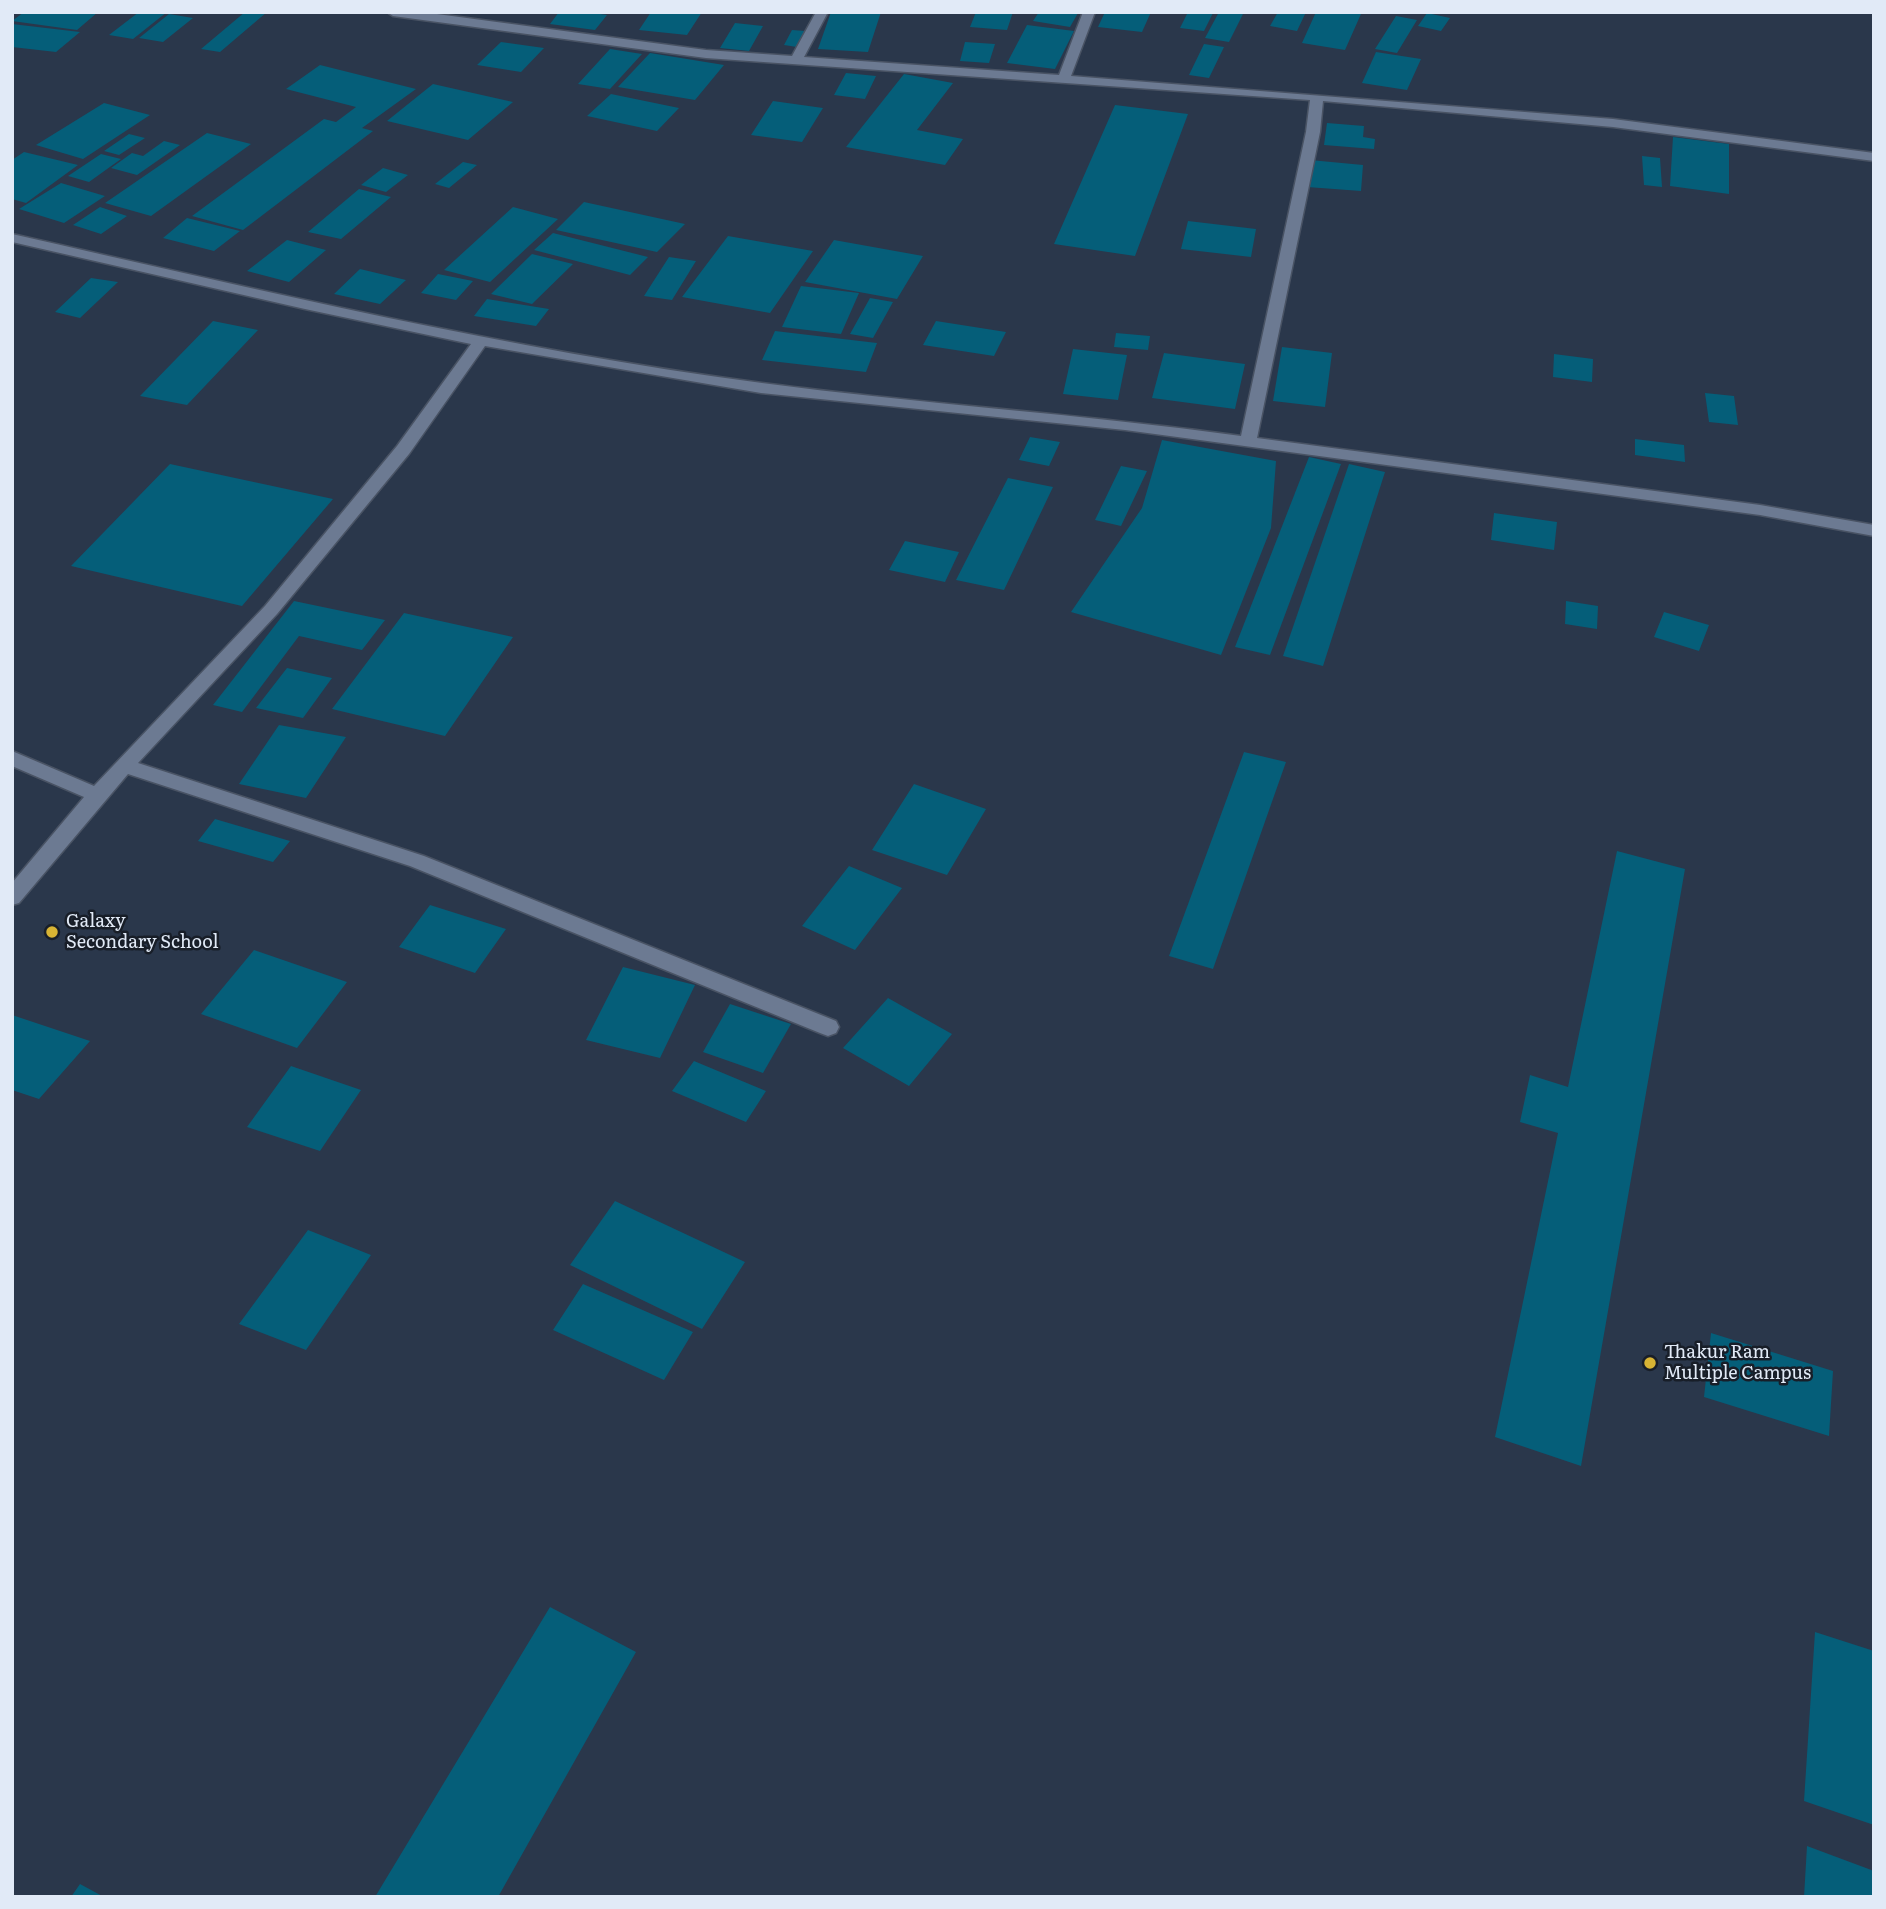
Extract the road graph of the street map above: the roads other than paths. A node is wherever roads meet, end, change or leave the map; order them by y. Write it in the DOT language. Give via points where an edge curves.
graph roads {
  1 [pos="393,12"];
  2 [pos="822,12"];
  3 [pos="1089,12"];
  4 [pos="796,61"];
  5 [pos="1064,78"];
  6 [pos="1317,97"];
  7 [pos="1874,157"];
  8 [pos="12,238"];
  9 [pos="481,341"];
  10 [pos="1248,441"];
  11 [pos="1874,531"];
  12 [pos="12,758"];
  13 [pos="124,766"];
  14 [pos="97,795"];
  15 [pos="12,897"];
  16 [pos="828,1027"];
  1 -- 4 [label="street" via="600,41"];
  2 -- 4 [label="street"];
  3 -- 5 [label="street"];
  4 -- 5 [label="street"];
  5 -- 6 [label="street"];
  6 -- 7 [label="street" via="1613,123"];
  6 -- 10 [label="street"];
  8 -- 9 [label="street"];
  9 -- 10 [label="street" via="761,388"];
  9 -- 13 [label="street" via="403,450 271,610"];
  10 -- 11 [label="street" via="1760,510"];
  12 -- 14 [label="street"];
  13 -- 14 [label="street"];
  13 -- 16 [label="street" via="417,861"];
  14 -- 15 [label="street"];
}
